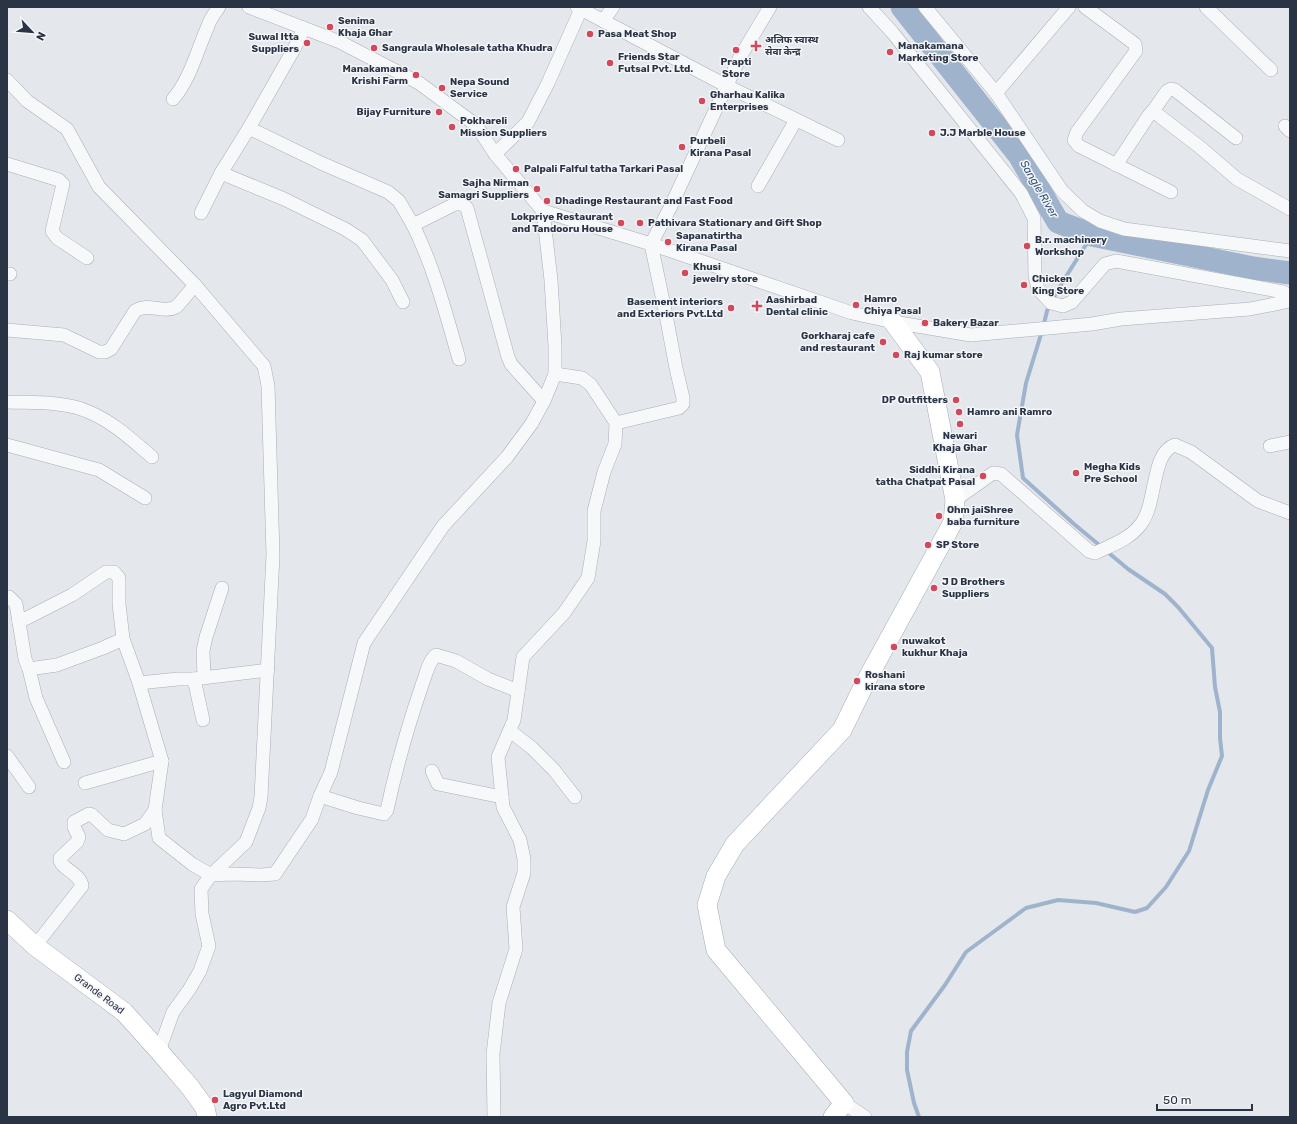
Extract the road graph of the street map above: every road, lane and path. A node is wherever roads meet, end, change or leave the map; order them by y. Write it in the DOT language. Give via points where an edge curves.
graph roads {
  1 [pos="219,7"];
  2 [pos="249,7"];
  3 [pos="613,7"];
  4 [pos="770,7"];
  5 [pos="870,7"];
  6 [pos="925,7"];
  7 [pos="1069,7"];
  8 [pos="1084,7"];
  9 [pos="1206,7"];
  10 [pos="579,8"];
  11 [pos="603,22"];
  12 [pos="304,28"];
  13 [pos="1271,70"];
  14 [pos="7,80"];
  15 [pos="727,86"];
  16 [pos="996,93"];
  17 [pos="172,99"];
  18 [pos="1153,111"];
  19 [pos="796,120"];
  20 [pos="249,128"];
  21 [pos="1236,138"];
  22 [pos="838,140"];
  23 [pos="495,154"];
  24 [pos="7,164"];
  25 [pos="1116,165"];
  26 [pos="221,173"];
  27 [pos="758,186"];
  28 [pos="1171,192"];
  29 [pos="1290,209"];
  30 [pos="542,211"];
  31 [pos="201,213"];
  32 [pos="413,224"];
  33 [pos="651,244"];
  34 [pos="1290,251"];
  35 [pos="87,258"];
  36 [pos="194,285"];
  37 [pos="1290,296"];
  38 [pos="403,302"];
  39 [pos="1290,302"];
  40 [pos="893,322"];
  41 [pos="7,330"];
  42 [pos="460,359"];
  43 [pos="555,374"];
  44 [pos="544,401"];
  45 [pos="7,402"];
  46 [pos="616,423"];
  47 [pos="1290,442"];
  48 [pos="7,445"];
  49 [pos="1270,446"];
  50 [pos="152,457"];
  51 [pos="145,498"];
  52 [pos="955,500"];
  53 [pos="1290,513"];
  54 [pos="222,588"];
  55 [pos="7,597"];
  56 [pos="19,622"];
  57 [pos="123,639"];
  58 [pos="29,669"];
  59 [pos="268,670"];
  60 [pos="199,678"];
  61 [pos="139,682"];
  62 [pos="518,691"];
  63 [pos="203,720"];
  64 [pos="510,732"];
  65 [pos="7,756"];
  66 [pos="64,762"];
  67 [pos="162,762"];
  68 [pos="432,771"];
  69 [pos="85,783"];
  70 [pos="30,787"];
  71 [pos="320,796"];
  72 [pos="502,797"];
  73 [pos="575,797"];
  74 [pos="155,810"];
  75 [pos="211,876"];
  76 [pos="7,920"];
  77 [pos="35,946"];
  78 [pos="159,1051"];
  79 [pos="839,1110"];
  80 [pos="207,1117"];
  81 [pos="494,1117"];
  82 [pos="865,1117"];
  1 -- 17 [label="street" via="208,24 179,91"];
  2 -- 12 [label="street"];
  3 -- 11 [label="street"];
  4 -- 15 [label="street" via="740,57"];
  5 -- 37 [label="street" via="1021,193 1034,218 1035,276 1038,289 1051,303 1063,306 1072,302 1105,264 1116,261 1283,292"];
  6 -- 16 [label="street"];
  7 -- 16 [label="street"];
  8 -- 25 [label="street" via="1135,44 1136,51 1077,132 1074,140 1080,146"];
  9 -- 13 [label="street"];
  10 -- 11 [label="street"];
  10 -- 23 [label="street" via="548,83 528,122"];
  11 -- 15 [label="street"];
  12 -- 20 [label="street"];
  12 -- 23 [label="street" via="340,42 418,83 476,125"];
  14 -- 36 [label="street" via="27,100 67,129 99,187"];
  15 -- 19 [label="street"];
  15 -- 33 [label="street"];
  16 -- 34 [label="street" via="1062,191 1083,211 1100,221 1124,229"];
  18 -- 21 [label="street" via="1167,91 1175,90"];
  18 -- 25 [label="street"];
  18 -- 29 [label="street" via="1237,179"];
  19 -- 22 [label="street"];
  19 -- 27 [label="street"];
  20 -- 26 [label="street"];
  20 -- 32 [label="street" via="388,192 399,201"];
  23 -- 30 [label="street"];
  24 -- 35 [label="street" via="59,180 63,184 52,231 56,238"];
  25 -- 28 [label="street"];
  26 -- 31 [label="street"];
  26 -- 38 [label="street" via="284,199 362,240 392,280"];
  30 -- 33 [label="street"];
  30 -- 43 [label="street" via="551,280"];
  32 -- 42 [label="street" via="425,250"];
  32 -- 44 [label="street" via="455,204 462,204 467,208 508,357 511,364"];
  33 -- 40 [label="street" via="852,314"];
  33 -- 46 [label="street" via="683,404 679,408"];
  36 -- 41 [label="street" via="176,307 148,307 135,311 111,349 105,352 99,352 64,335"];
  36 -- 59 [label="street" via="264,366 268,386 273,555"];
  39 -- 40 [label="street" via="1250,309 1121,319 971,335"];
  40 -- 52 [label="street" via="930,372"];
  43 -- 44 [label="street"];
  43 -- 46 [label="street" via="582,378 591,385"];
  44 -- 71 [label="street" via="532,423 507,457 443,526 364,643 331,772"];
  45 -- 50 [label="street" via="58,404 88,411 117,427"];
  46 -- 62 [label="street" via="615,444 604,472 594,511 594,541 588,578 564,613 523,657"];
  47 -- 49 [label="street"];
  48 -- 51 [label="street" via="99,470"];
  52 -- 53 [label="street" via="993,473 1001,474 1089,551 1095,553 1127,538 1143,522 1149,508 1158,466 1164,452 1169,446 1175,445 1191,452 1258,501"];
  52 -- 79 [label="street" via="952,522 842,730 735,844 716,876 707,905 716,950"];
  54 -- 60 [label="street" via="206,637"];
  55 -- 56 [label="street" via="16,604"];
  56 -- 57 [label="street" via="72,595 106,572 114,572 119,578"];
  56 -- 58 [label="street"];
  57 -- 58 [label="street" via="57,665"];
  57 -- 61 [label="street"];
  58 -- 66 [label="street" via="36,698"];
  59 -- 60 [label="street"];
  59 -- 75 [label="street" via="259,808 246,842"];
  60 -- 61 [label="street"];
  60 -- 63 [label="street"];
  61 -- 67 [label="street"];
  62 -- 64 [label="street"];
  62 -- 71 [label="street" via="488,679 456,661 436,655 431,661 414,708 384,814"];
  64 -- 72 [label="street" via="498,757"];
  64 -- 73 [label="street" via="532,748 554,770"];
  65 -- 70 [label="street"];
  67 -- 69 [label="street"];
  67 -- 74 [label="street"];
  68 -- 72 [label="street" via="438,784"];
  71 -- 75 [label="street" via="312,819 275,874"];
  72 -- 81 [label="street" via="504,807 520,840 524,872 513,907 516,949 499,1002 493,1054"];
  74 -- 75 [label="street" via="159,838"];
  74 -- 77 [label="street" via="145,824 124,834 108,830 89,814 74,822 79,837 60,861 80,878 82,886"];
  75 -- 78 [label="street" via="201,889 202,914 209,946 200,971 172,1012"];
  76 -- 77 [label="street, Grande Road"];
  77 -- 78 [label="street, Grande Road" via="124,1012"];
  78 -- 80 [label="street, Grande Road" via="205,1108"];
  79 -- 82 [label="street"];
}
